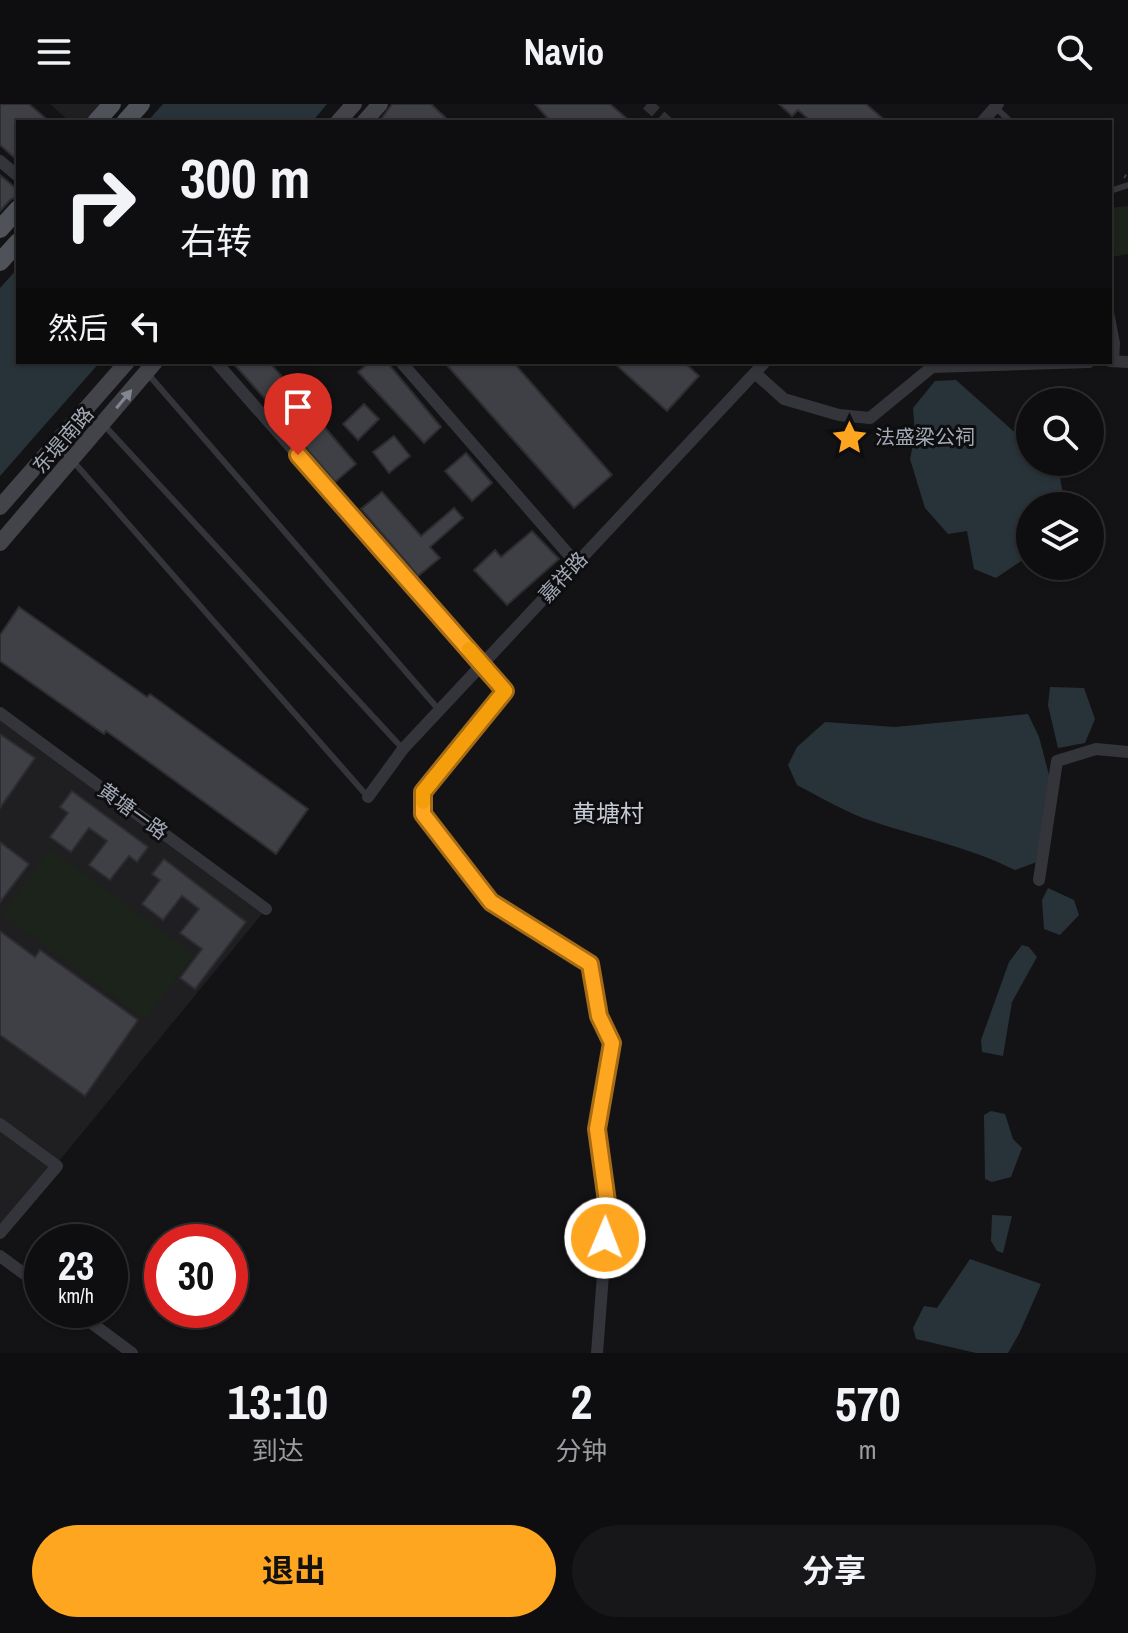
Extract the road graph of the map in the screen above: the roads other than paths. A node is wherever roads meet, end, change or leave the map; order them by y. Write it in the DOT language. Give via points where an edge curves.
graph roads {
  1 [pos="112,104"];
  2 [pos="141,104"];
  3 [pos="354,104"];
  4 [pos="380,104"];
  5 [pos="98,120"];
  6 [pos="127,120"];
  7 [pos="340,120"];
  8 [pos="366,120"];
  9 [pos="0,161"];
  10 [pos="16,174"];
  11 [pos="16,211"];
  12 [pos="0,229"];
  13 [pos="16,244"];
  14 [pos="0,262"];
  15 [pos="1112,317"];
  16 [pos="1118,362"];
  17 [pos="125,364"];
  18 [pos="218,364"];
  19 [pos="403,364"];
  20 [pos="763,364"];
  21 [pos="1026,364"];
  22 [pos="150,367"];
  23 [pos="755,373"];
  24 [pos="103,424"];
  25 [pos="55,444"];
  26 [pos="72,460"];
  27 [pos="0,507"];
  28 [pos="0,543"];
  29 [pos="576,563"];
  30 [pos="482,664"];
  31 [pos="439,710"];
  32 [pos="0,713"];
  33 [pos="403,749"];
  34 [pos="1128,752"];
  35 [pos="368,797"];
  36 [pos="1039,880"];
  37 [pos="266,909"];
  38 [pos="0,1124"];
  39 [pos="0,1233"];
  40 [pos="0,1256"];
  41 [pos="24,1274"];
  42 [pos="98,1328"];
  43 [pos="132,1353"];
  44 [pos="597,1353"];
  1 -- 5 [label="main road"];
  2 -- 6 [label="main road"];
  3 -- 7 [label="main road"];
  4 -- 8 [label="main road"];
  9 -- 10 [label="street"];
  11 -- 12 [label="main road"];
  13 -- 14 [label="main road"];
  15 -- 16 [label="lane"];
  17 -- 25 [label="main road, 东堤南路"];
  18 -- 30 [label="street"];
  19 -- 29 [label="street"];
  20 -- 23 [label="street, 嘉祥路"];
  21 -- 23 [label="street" via="932,367 870,418 784,399"];
  24 -- 22 [label="main road, 东堤南路, one-way"];
  22 -- 31 [label="lane"];
  23 -- 29 [label="street, 嘉祥路"];
  24 -- 26 [label="main road, 东堤南路"];
  24 -- 33 [label="lane"];
  25 -- 26 [label="lane"];
  25 -- 27 [label="main road, 东堤南路"];
  26 -- 28 [label="main road, 东堤南路"];
  26 -- 35 [label="lane"];
  29 -- 30 [label="street, 嘉祥路"];
  30 -- 31 [label="street, 嘉祥路"];
  30 -- 44 [label="street" via="505,691 423,792 423,814 491,902 590,964 599,1016 612,1043 597,1129 608,1209"];
  31 -- 33 [label="street, 嘉祥路"];
  32 -- 37 [label="street, 黄塘一路"];
  33 -- 35 [label="street, 嘉祥路"];
  34 -- 36 [label="street" via="1096,749 1057,761"];
  38 -- 39 [label="street" via="57,1166"];
  40 -- 41 [label="street"];
  42 -- 43 [label="street"];
}
